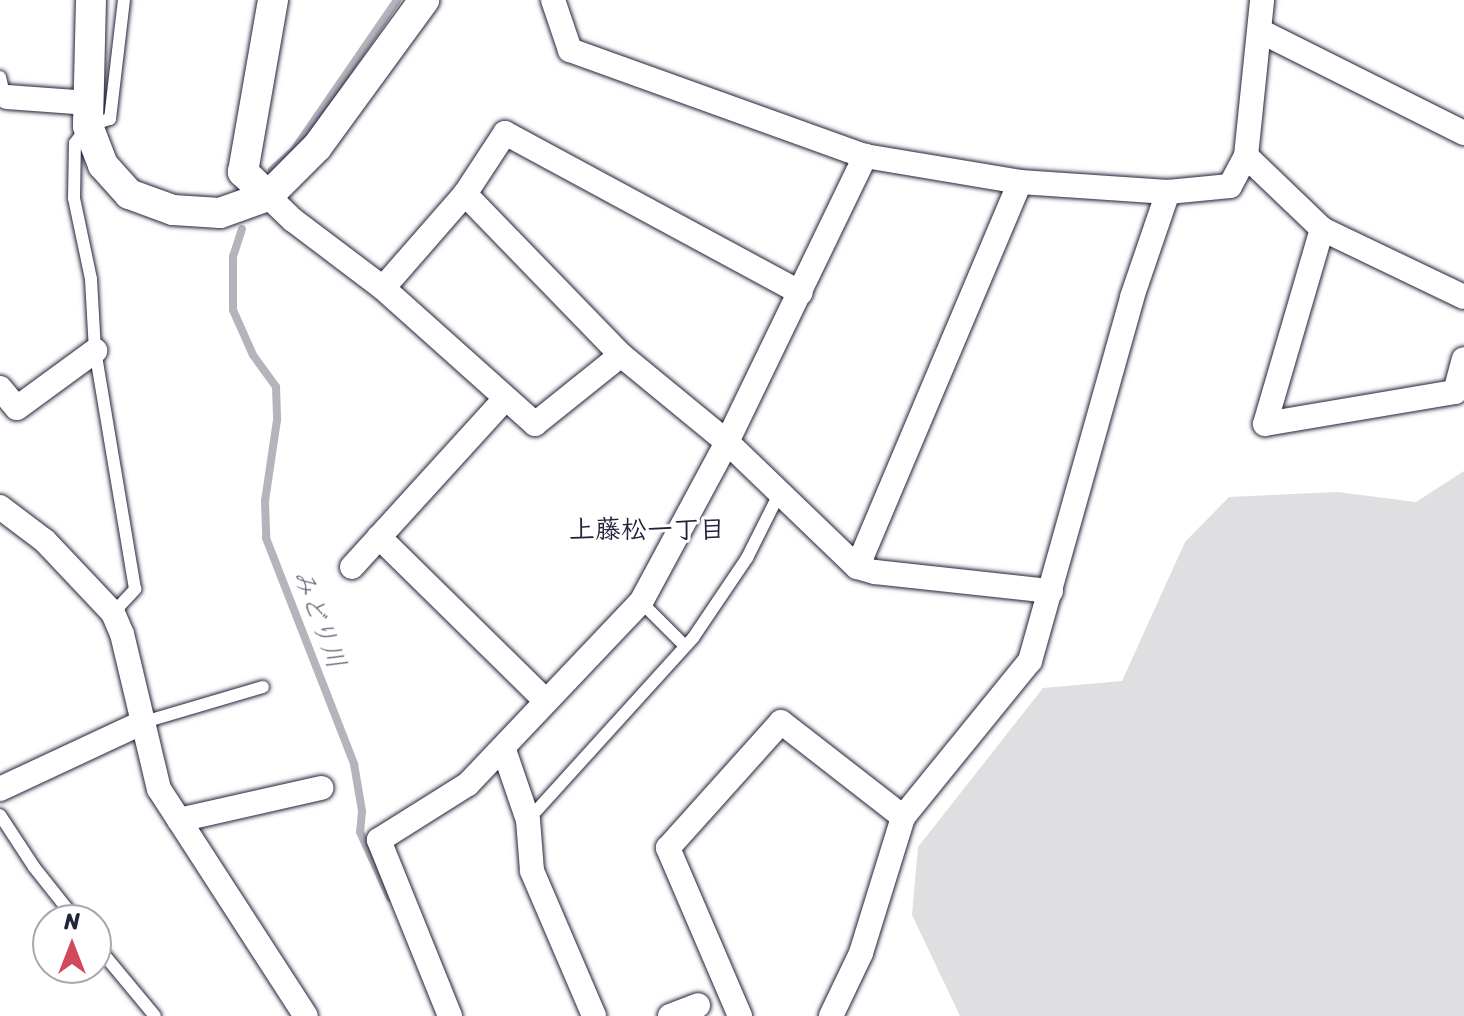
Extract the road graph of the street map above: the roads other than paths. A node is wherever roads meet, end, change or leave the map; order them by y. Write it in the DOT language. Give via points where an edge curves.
graph roads {
  1 [pos="91,0"];
  2 [pos="124,0"];
  3 [pos="273,0"];
  4 [pos="424,0"];
  5 [pos="553,0"];
  6 [pos="1262,0"];
  7 [pos="1260,31"];
  8 [pos="2,93"];
  9 [pos="89,114"];
  10 [pos="1464,133"];
  11 [pos="865,156"];
  12 [pos="1246,156"];
  13 [pos="1020,182"];
  14 [pos="1168,192"];
  15 [pos="465,194"];
  16 [pos="268,196"];
  17 [pos="1322,229"];
  18 [pos="383,288"];
  19 [pos="801,293"];
  20 [pos="1464,297"];
  21 [pos="95,351"];
  22 [pos="621,355"];
  23 [pos="1464,359"];
  24 [pos="0,388"];
  25 [pos="505,399"];
  26 [pos="727,442"];
  27 [pos="779,494"];
  28 [pos="0,507"];
  29 [pos="379,537"];
  30 [pos="352,567"];
  31 [pos="857,567"];
  32 [pos="1051,591"];
  33 [pos="641,602"];
  34 [pos="113,613"];
  35 [pos="685,646"];
  36 [pos="263,687"];
  37 [pos="546,701"];
  38 [pos="144,722"];
  39 [pos="504,750"];
  40 [pos="321,788"];
  41 [pos="0,789"];
  42 [pos="0,815"];
  43 [pos="903,817"];
  44 [pos="179,820"];
  45 [pos="528,820"];
  46 [pos="63,904"];
  47 [pos="112,964"];
  48 [pos="698,1005"];
  49 [pos="155,1016"];
  50 [pos="306,1016"];
  51 [pos="450,1016"];
  52 [pos="594,1016"];
  53 [pos="670,1016"];
  54 [pos="740,1016"];
  55 [pos="831,1016"];
  1 -- 9 [label="street"];
  2 -- 9 [label="lane" via="110,119"];
  3 -- 16 [label="street" via="243,172"];
  4 -- 16 [label="street" via="317,147"];
  5 -- 11 [label="street" via="570,50"];
  6 -- 7 [label="street"];
  7 -- 10 [label="street"];
  7 -- 12 [label="street"];
  8 -- 9 [label="street"];
  9 -- 16 [label="street" via="103,165 129,194 173,210 220,213"];
  9 -- 21 [label="lane" via="75,143 74,198 91,279"];
  11 -- 13 [label="street"];
  11 -- 19 [label="street"];
  12 -- 14 [label="street" via="1230,186"];
  12 -- 17 [label="street"];
  13 -- 14 [label="street"];
  13 -- 31 [label="street"];
  14 -- 32 [label="street" via="1132,297"];
  15 -- 18 [label="street"];
  15 -- 19 [label="street" via="505,133"];
  15 -- 22 [label="street"];
  16 -- 18 [label="street"];
  17 -- 20 [label="street"];
  17 -- 23 [label="street" via="1265,424 1455,392"];
  18 -- 25 [label="street"];
  19 -- 26 [label="street"];
  21 -- 24 [label="street" via="17,408"];
  21 -- 34 [label="lane" via="135,589"];
  22 -- 25 [label="street" via="535,424"];
  22 -- 26 [label="street"];
  25 -- 29 [label="street"];
  26 -- 27 [label="street"];
  26 -- 33 [label="street"];
  27 -- 31 [label="street"];
  27 -- 35 [label="lane" via="747,558"];
  28 -- 34 [label="street" via="45,541"];
  29 -- 30 [label="street"];
  29 -- 37 [label="street"];
  31 -- 32 [label="street"];
  32 -- 43 [label="street" via="1030,661"];
  33 -- 35 [label="lane"];
  33 -- 37 [label="street"];
  34 -- 38 [label="street"];
  35 -- 45 [label="lane"];
  36 -- 38 [label="lane"];
  37 -- 39 [label="street"];
  38 -- 41 [label="street"];
  38 -- 44 [label="street" via="159,789"];
  39 -- 45 [label="street"];
  39 -- 51 [label="street" via="468,784 379,840"];
  40 -- 44 [label="street"];
  42 -- 46 [label="lane"];
  43 -- 54 [label="street" via="781,722 668,848"];
  43 -- 55 [label="street" via="861,953"];
  44 -- 50 [label="street"];
  45 -- 52 [label="street" via="532,871"];
  47 -- 49 [label="lane"];
  48 -- 53 [label="street"];
}
